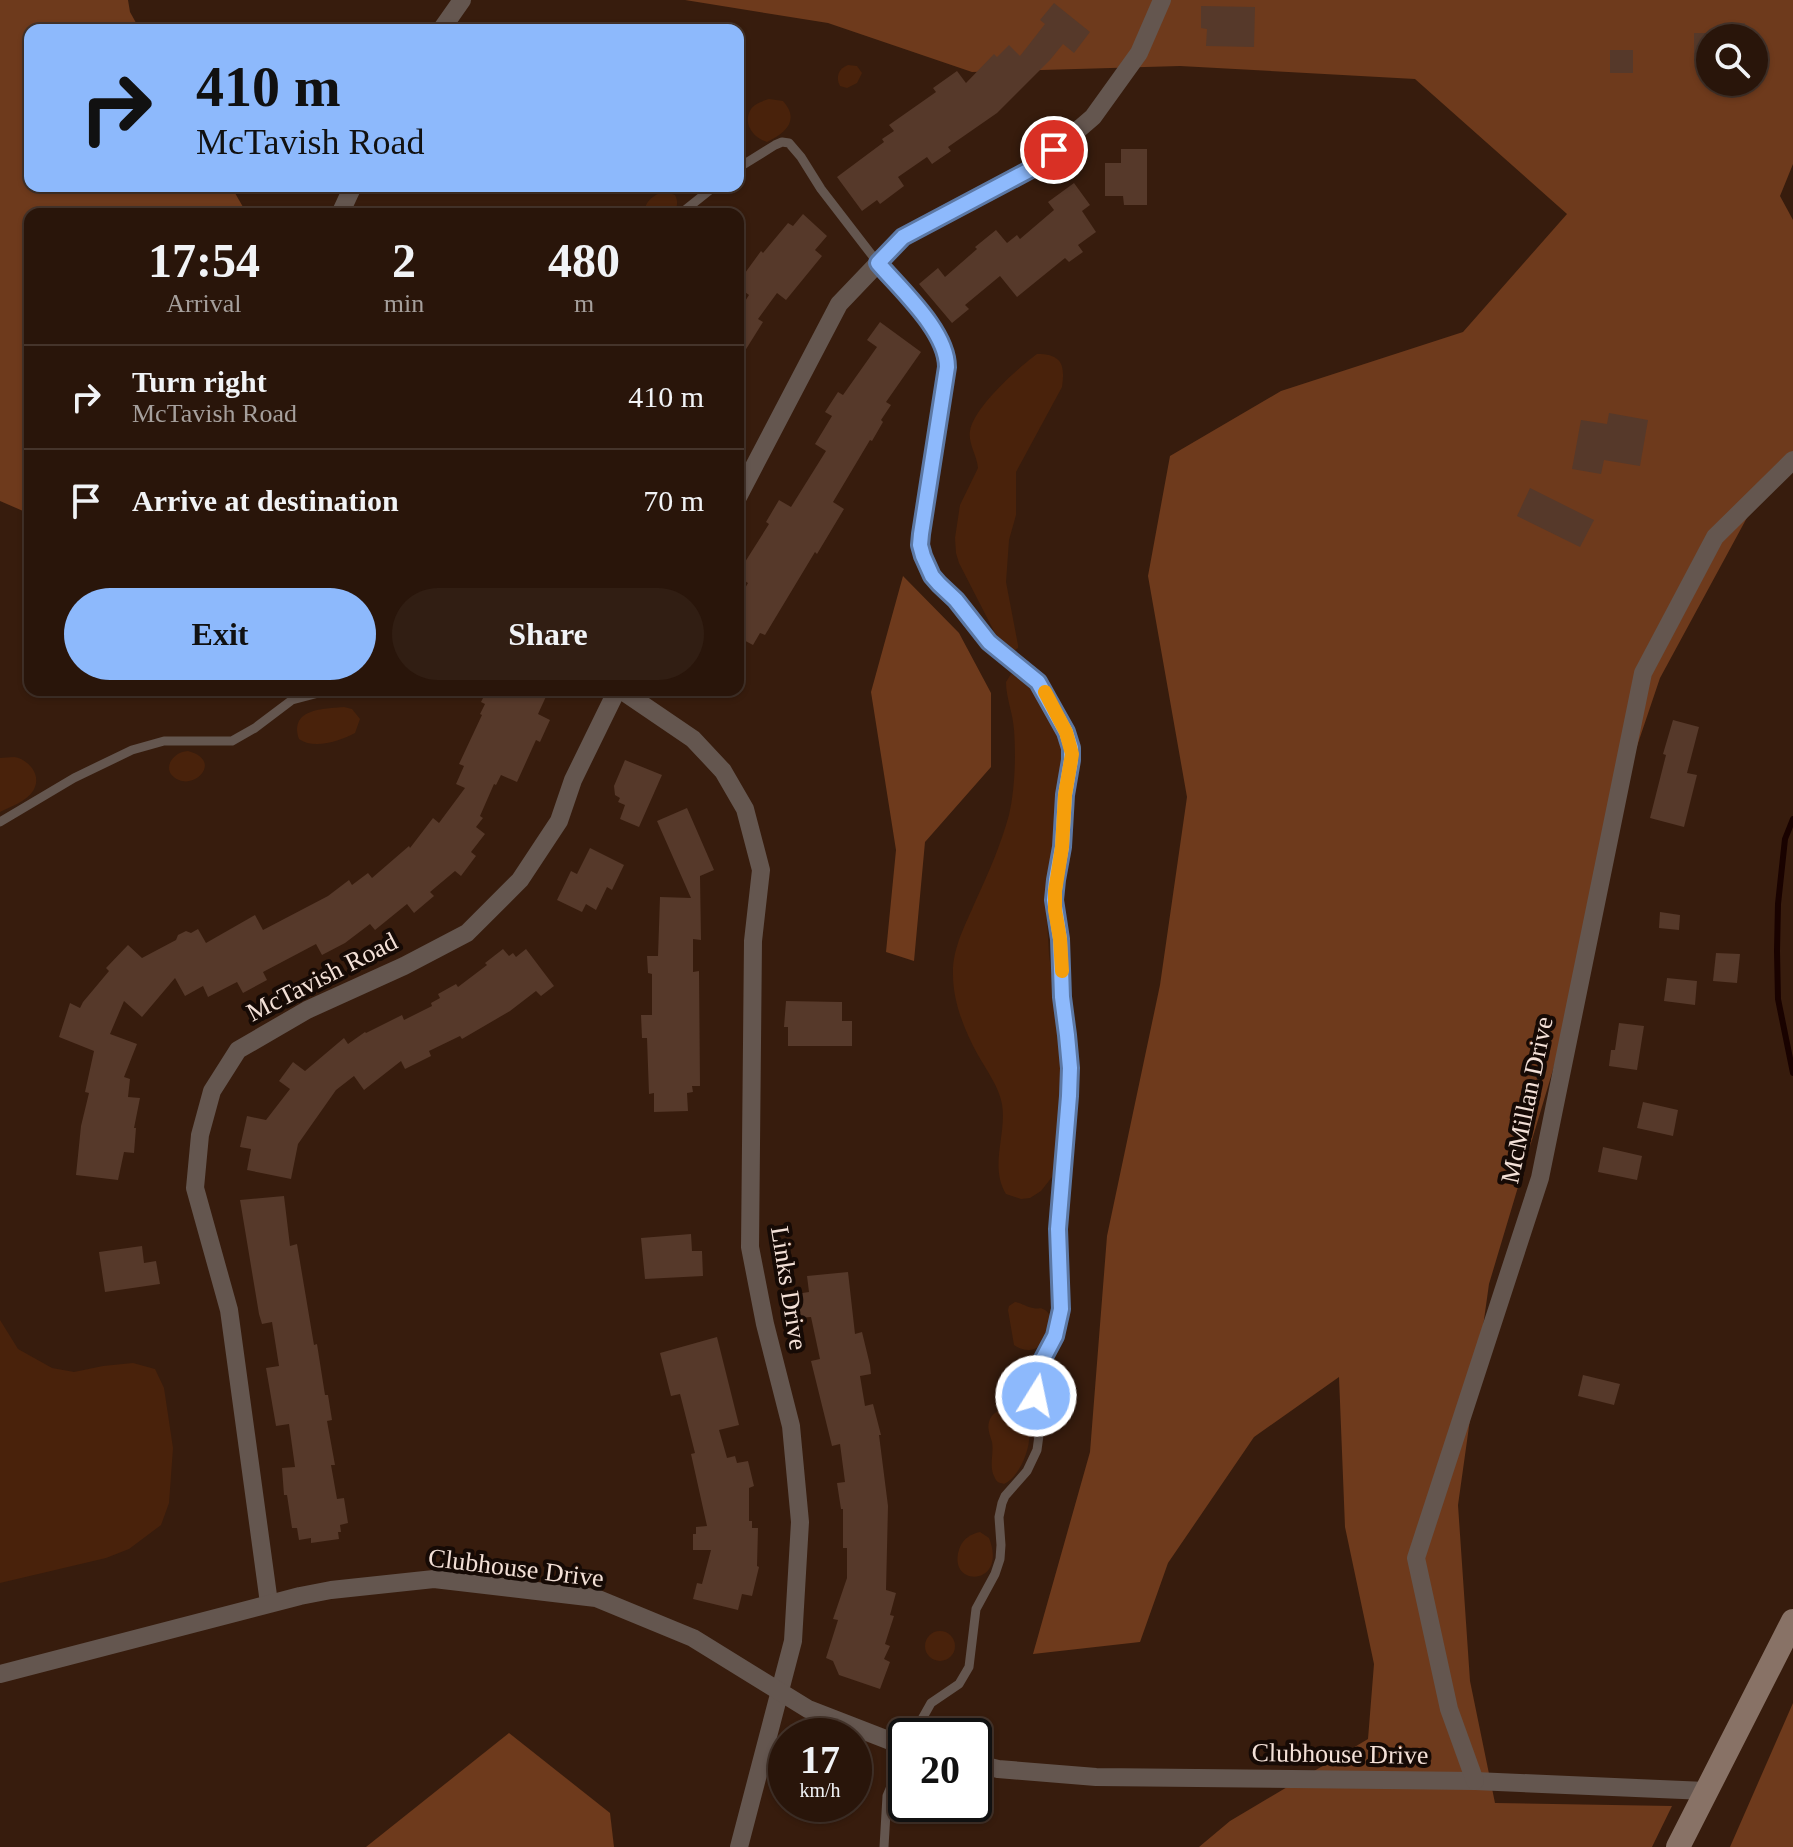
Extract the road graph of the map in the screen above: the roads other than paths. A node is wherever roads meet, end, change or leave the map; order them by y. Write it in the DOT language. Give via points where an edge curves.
graph roads {
  1 [pos="462,0"];
  2 [pos="1162,0"];
  3 [pos="445,24"];
  4 [pos="744,164"];
  5 [pos="708,192"];
  6 [pos="688,208"];
  7 [pos="878,263"];
  8 [pos="1793,460"];
  9 [pos="744,486"];
  10 [pos="307,696"];
  11 [pos="616,696"];
  12 [pos="628,696"];
  13 [pos="0,822"];
  14 [pos="269,1603"];
  15 [pos="1793,1621"];
  16 [pos="0,1674"];
  17 [pos="780,1691"];
  18 [pos="923,1718"];
  19 [pos="888,1740"];
  20 [pos="992,1768"];
  21 [pos="1475,1781"];
  22 [pos="1706,1791"];
  23 [pos="888,1794"];
  24 [pos="739,1847"];
  25 [pos="884,1847"];
  26 [pos="1678,1847"];
  1 -- 3 [label="street"];
  2 -- 7 [label="street" via="1139,53 1093,117 1035,167 903,237"];
  4 -- 7 [label="lane" via="775,145 789,143"];
  5 -- 6 [label="lane"];
  7 -- 9 [label="street" via="839,304"];
  7 -- 18 [label="lane" via="930,323 946,352 921,534 923,556 939,584 989,642 1038,682 1072,754 1054,900 1070,1068 1058,1229 1060,1317 1036,1377 1037,1450 1002,1503 1000,1559 976,1609 969,1667 959,1684 931,1703"];
  8 -- 21 [label="street, McMillan Drive" via="1715,537 1643,673 1540,1178 1416,1558 1449,1709"];
  10 -- 13 [label="lane" via="292,700 232,741 164,741 132,750"];
  11 -- 14 [label="street, McTavish Road" via="573,780 559,821 520,880 467,933 307,1010 238,1050 212,1091 200,1135 195,1188 229,1310"];
  12 -- 17 [label="street, Links Drive" via="693,739 723,771 745,809 761,870 753,941 750,1247 791,1426 800,1522 793,1641"];
  14 -- 16 [label="street, Clubhouse Drive"];
  14 -- 17 [label="street, Clubhouse Drive" via="434,1579 596,1598 693,1638"];
  15 -- 22 [label="street"];
  17 -- 19 [label="street, Clubhouse Drive" via="808,1709"];
  17 -- 24 [label="street, Links Drive"];
  20 -- 21 [label="street, Clubhouse Drive" via="1096,1777"];
  21 -- 22 [label="street, Clubhouse Drive"];
  22 -- 26 [label="street"];
  23 -- 25 [label="lane"];
}
